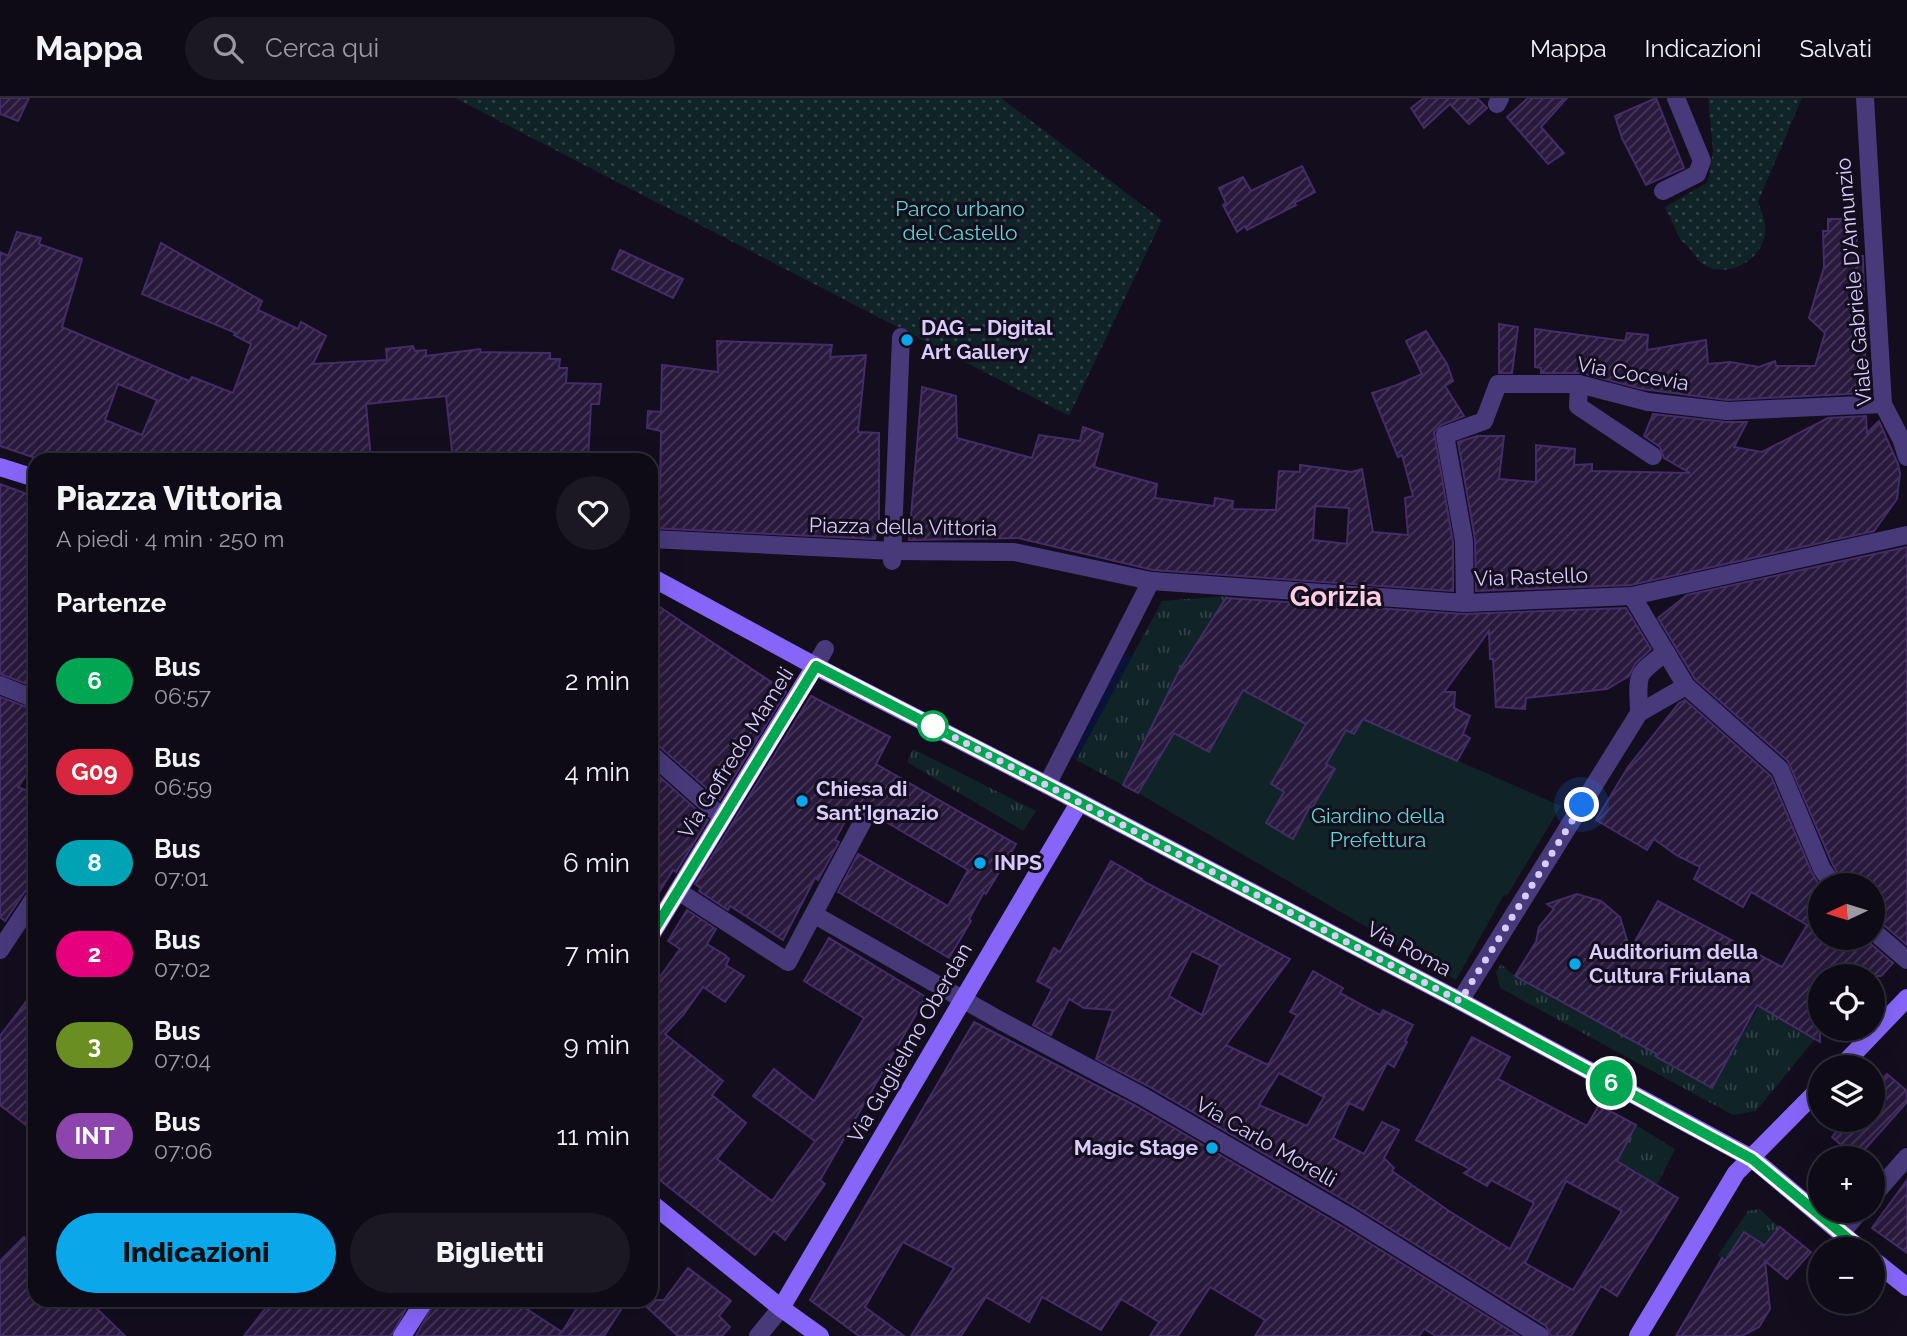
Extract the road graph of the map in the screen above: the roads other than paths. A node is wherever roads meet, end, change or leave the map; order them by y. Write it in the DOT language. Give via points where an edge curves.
graph roads {
  1 [pos="1676,98"];
  2 [pos="1865,98"];
  3 [pos="1663,191"];
  4 [pos="901,337"];
  5 [pos="1578,384"];
  6 [pos="1883,404"];
  7 [pos="1653,456"];
  8 [pos="1907,457"];
  9 [pos="0,467"];
  10 [pos="28,476"];
  11 [pos="1907,535"];
  12 [pos="658,539"];
  13 [pos="892,556"];
  14 [pos="658,581"];
  15 [pos="1148,582"];
  16 [pos="1632,596"];
  17 [pos="1465,603"];
  18 [pos="825,649"];
  19 [pos="1666,652"];
  20 [pos="816,666"];
  21 [pos="0,685"];
  22 [pos="1686,686"];
  23 [pos="28,696"];
  24 [pos="1639,712"];
  25 [pos="658,760"];
  26 [pos="1047,785"];
  27 [pos="1079,803"];
  28 [pos="722,817"];
  29 [pos="865,817"];
  30 [pos="1825,873"];
  31 [pos="678,891"];
  32 [pos="28,908"];
  33 [pos="815,915"];
  34 [pos="658,924"];
  35 [pos="1885,941"];
  36 [pos="0,950"];
  37 [pos="1907,960"];
  38 [pos="962,998"];
  39 [pos="1907,998"];
  40 [pos="1460,1001"];
  41 [pos="1852,1055"];
  42 [pos="1808,1101"];
  43 [pos="1907,1157"];
  44 [pos="1752,1159"];
  45 [pos="1885,1182"];
  46 [pos="658,1209"];
  47 [pos="1850,1223"];
  48 [pos="1841,1233"];
  49 [pos="1846,1237"];
  50 [pos="1885,1269"];
  51 [pos="1907,1287"];
  52 [pos="421,1307"];
  53 [pos="781,1308"];
  54 [pos="402,1336"];
  55 [pos="758,1336"];
  56 [pos="820,1336"];
  57 [pos="1540,1336"];
  58 [pos="1638,1336"];
  1 -- 3 [label="street" via="1702,161 1697,174"];
  2 -- 6 [label="street, Viale Gabriele D'Annunzio"];
  4 -- 13 [label="street"];
  5 -- 6 [label="street, Via Cocevia" via="1648,402 1727,411"];
  5 -- 7 [label="street, Via Cocevia" via="1578,407"];
  5 -- 17 [label="street, Via Cocevia" via="1498,384 1484,421 1445,435 1464,541"];
  6 -- 8 [label="street, Viale Gabriele D'Annunzio"];
  9 -- 10 [label="main road"];
  11 -- 16 [label="street, Via Rastello"];
  12 -- 13 [label="street, Piazza della Vittoria"];
  13 -- 15 [label="street, Piazza della Vittoria" via="1014,552"];
  14 -- 20 [label="main road"];
  15 -- 17 [label="street, Via Rastello"];
  15 -- 26 [label="street"];
  16 -- 17 [label="street, Via Rastello"];
  16 -- 19 [label="street"];
  18 -- 20 [label="street"];
  19 -- 22 [label="street"];
  19 -- 24 [label="street" via="1638,678"];
  20 -- 26 [label="main road"];
  20 -- 28 [label="main road, Via Goffredo Mameli"];
  21 -- 23 [label="street"];
  22 -- 24 [label="street"];
  22 -- 30 [label="street" via="1780,769"];
  24 -- 40 [label="street"];
  25 -- 28 [label="street"];
  26 -- 27 [label="main road"];
  27 -- 38 [label="main road, Via Guglielmo Oberdan"];
  27 -- 40 [label="main road, Via Roma"];
  28 -- 31 [label="main road, Via Goffredo Mameli"];
  29 -- 33 [label="street"];
  31 -- 33 [label="street" via="788,962"];
  31 -- 34 [label="main road, Via Goffredo Mameli"];
  32 -- 36 [label="street"];
  33 -- 38 [label="street, Via Carlo Morelli"];
  35 -- 37 [label="street"];
  38 -- 53 [label="main road, Via Guglielmo Oberdan"];
  38 -- 57 [label="street, Via Carlo Morelli" via="1348,1216"];
  39 -- 41 [label="main road"];
  40 -- 44 [label="main road, Via Roma"];
  42 -- 44 [label="main road"];
  43 -- 45 [label="street"];
  44 -- 48 [label="main road, Via Roma"];
  44 -- 58 [label="main road" via="1736,1173"];
  46 -- 53 [label="main road"];
  47 -- 48 [label="street"];
  48 -- 49 [label="main road, Via Roma"];
  50 -- 51 [label="main road"];
  52 -- 54 [label="main road"];
  53 -- 55 [label="street"];
  53 -- 56 [label="main road"];
}
